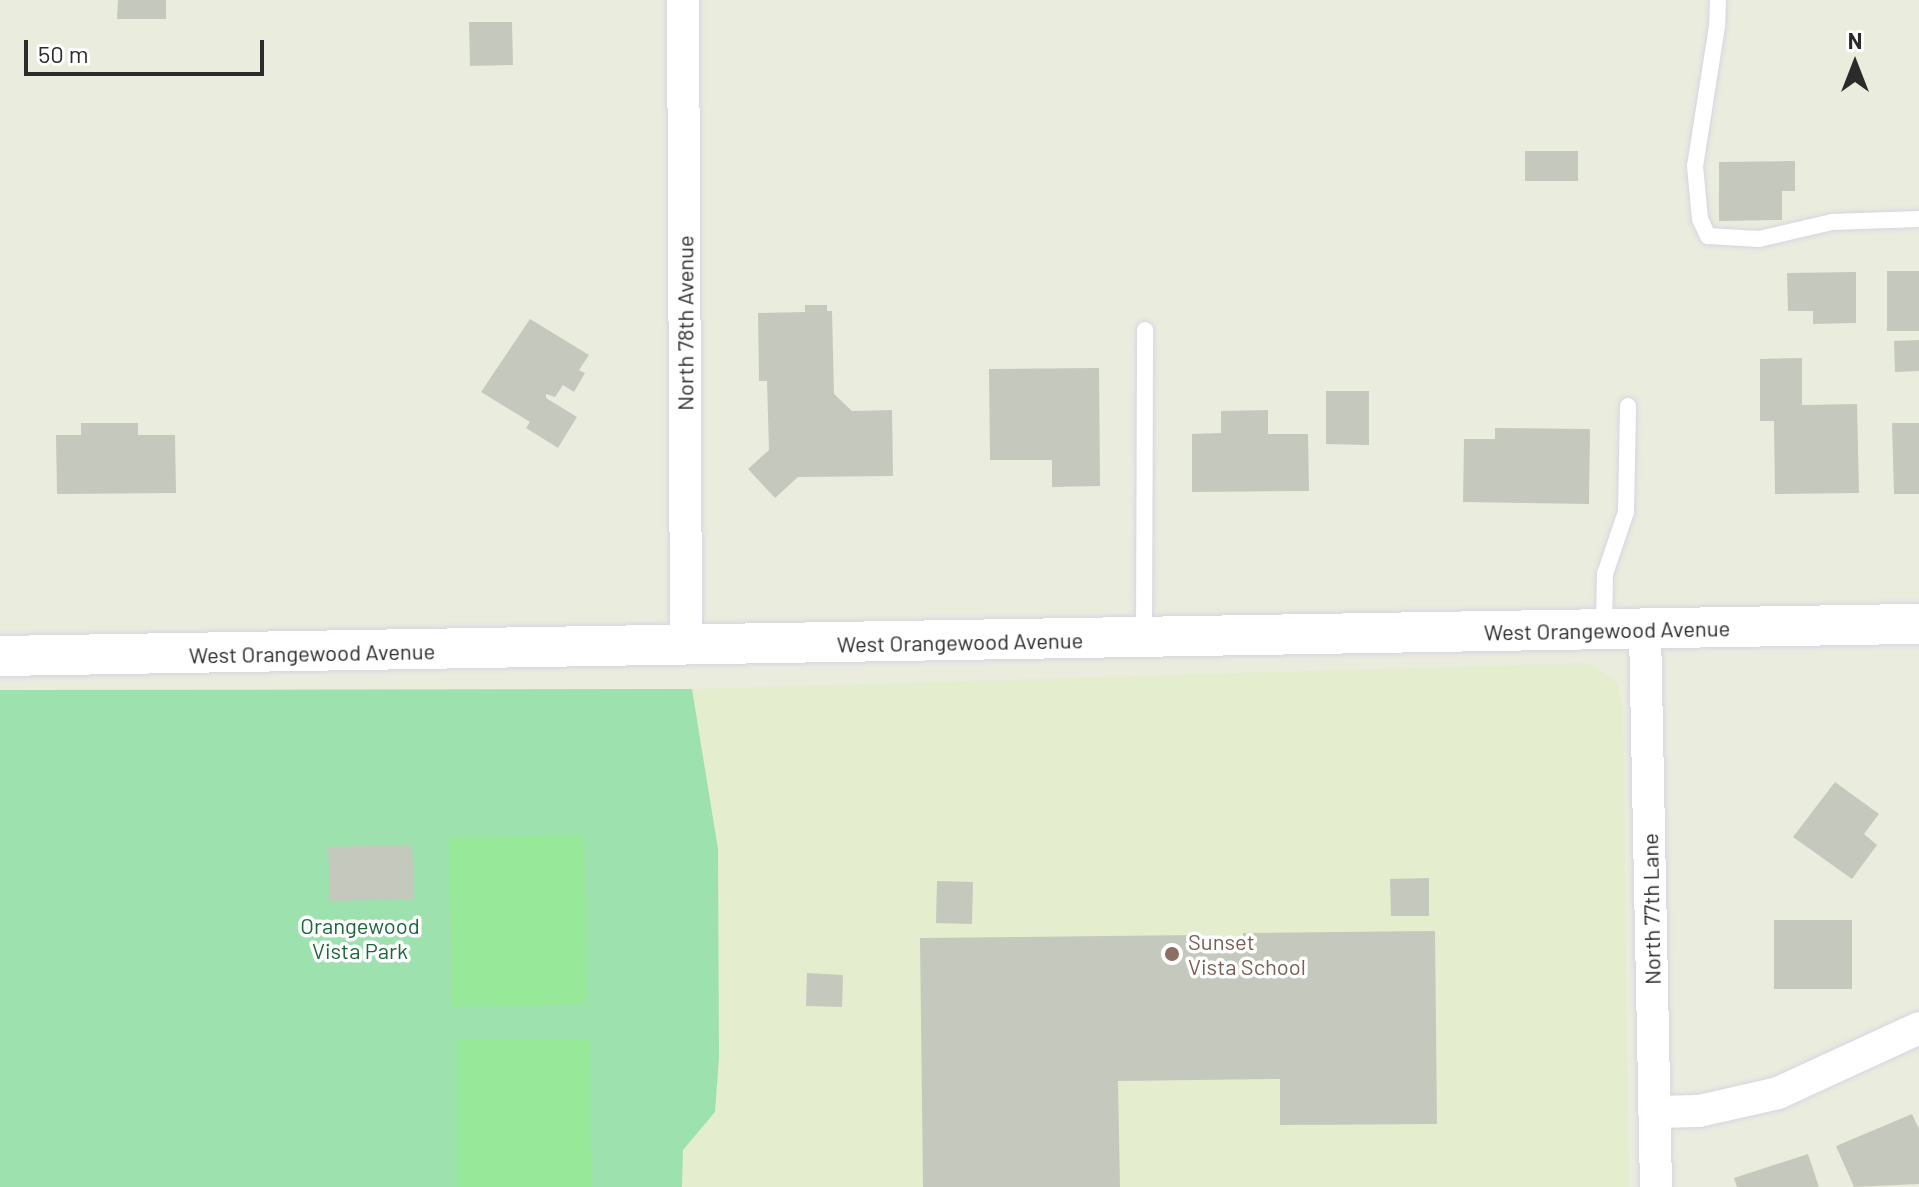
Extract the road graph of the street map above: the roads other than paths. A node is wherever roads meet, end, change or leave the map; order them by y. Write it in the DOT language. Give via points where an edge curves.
graph roads {
  1 [pos="683,0"];
  2 [pos="1718,0"];
  3 [pos="1919,219"];
  4 [pos="1145,330"];
  5 [pos="1628,406"];
  6 [pos="1919,624"];
  7 [pos="1645,630"];
  8 [pos="1604,631"];
  9 [pos="1144,638"];
  10 [pos="686,646"];
  11 [pos="0,656"];
  12 [pos="1919,1028"];
  13 [pos="1654,1112"];
  14 [pos="1656,1187"];
  1 -- 10 [label="street, North 78th Avenue"];
  2 -- 3 [label="lane" via="1695,166 1700,219 1708,236 1759,239 1832,222"];
  4 -- 9 [label="lane"];
  5 -- 8 [label="lane" via="1626,512 1605,574"];
  6 -- 7 [label="street, West Orangewood Avenue"];
  7 -- 8 [label="street, West Orangewood Avenue"];
  7 -- 13 [label="street, North 77th Lane"];
  8 -- 9 [label="street, West Orangewood Avenue"];
  9 -- 10 [label="street, West Orangewood Avenue"];
  10 -- 11 [label="street, West Orangewood Avenue"];
  12 -- 13 [label="street" via="1778,1093 1699,1111"];
  13 -- 14 [label="street, North 77th Lane"];
}
